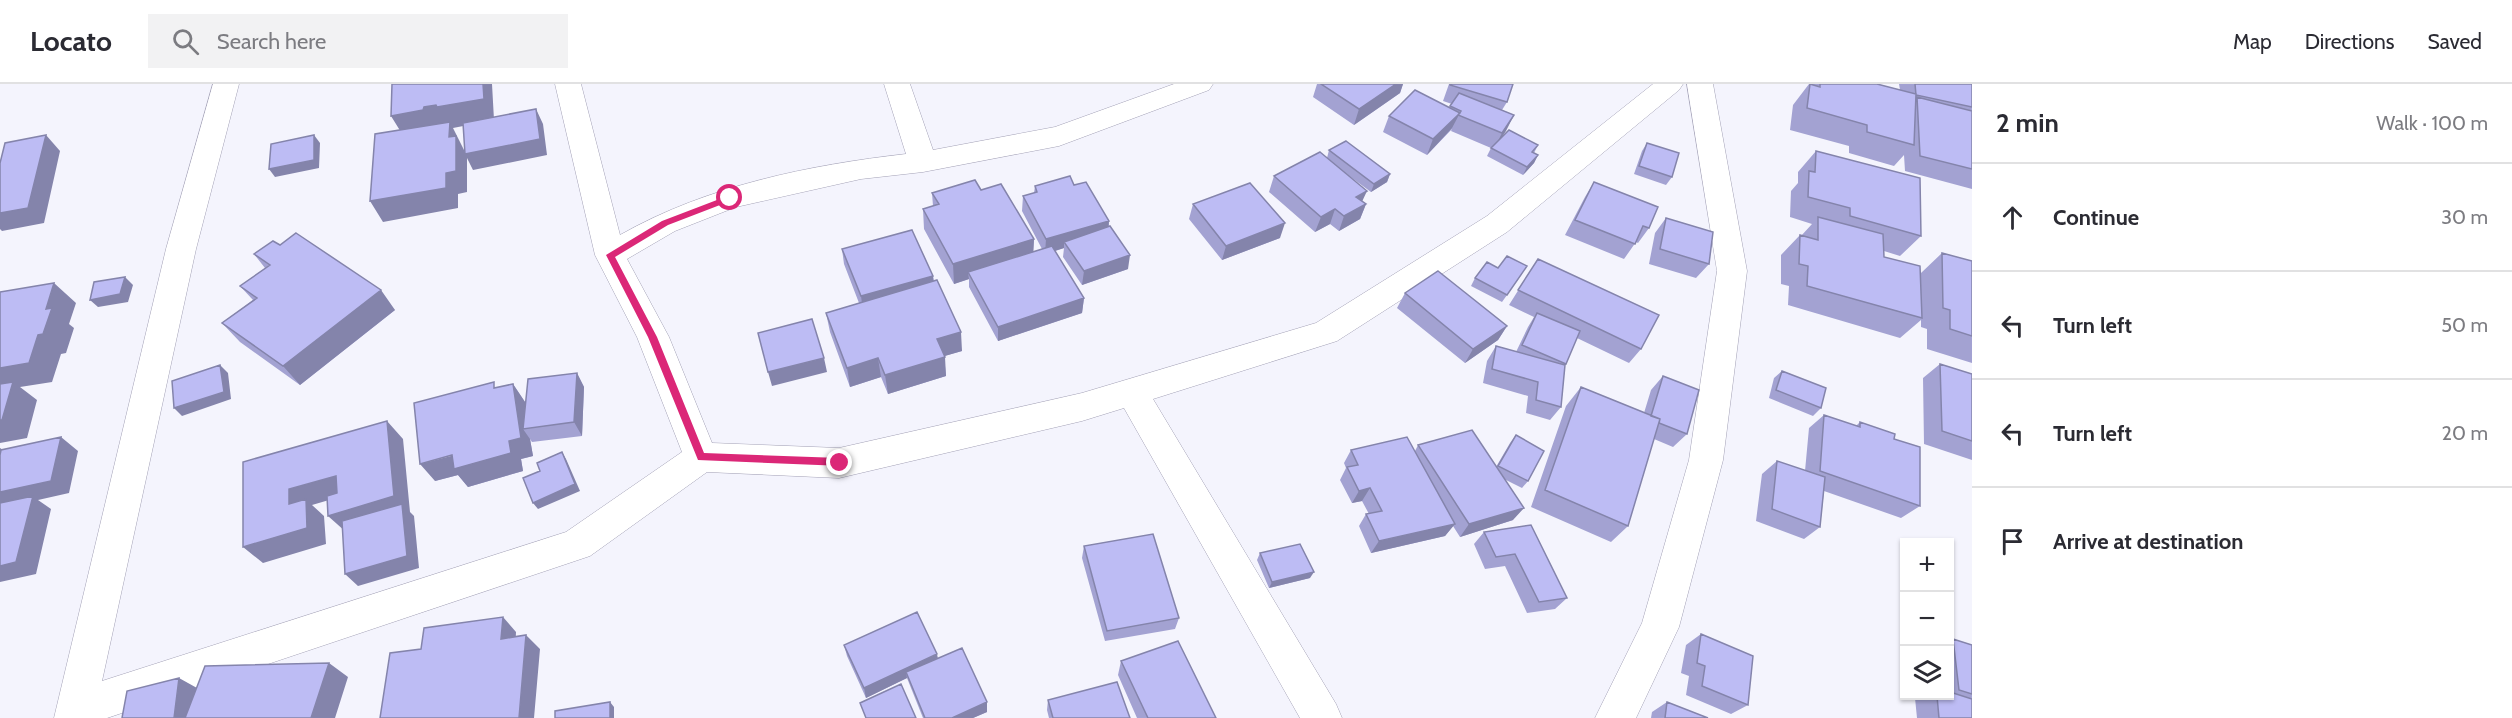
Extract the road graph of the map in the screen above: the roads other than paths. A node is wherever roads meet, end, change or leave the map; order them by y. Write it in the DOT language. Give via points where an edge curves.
graph roads {
  1 [pos="226,84"];
  2 [pos="568,84"];
  3 [pos="897,84"];
  4 [pos="1200,84"];
  5 [pos="1670,84"];
  6 [pos="1700,84"];
  7 [pos="924,162"];
  8 [pos="610,255"];
  9 [pos="1132,392"];
  10 [pos="701,457"];
  11 [pos="75,714"];
  12 [pos="1322,718"];
  13 [pos="1615,718"];
  1 -- 11 [label="street" via="181,249"];
  2 -- 8 [label="street"];
  3 -- 7 [label="street"];
  4 -- 7 [label="street" via="1059,136"];
  5 -- 9 [label="street" via="1497,224 1326,332"];
  6 -- 13 [label="street" via="1732,271 1706,460 1660,627"];
  7 -- 8 [label="street" via="861,169 730,198 665,223"];
  8 -- 10 [label="street" via="653,337"];
  9 -- 10 [label="street" via="840,463"];
  9 -- 12 [label="street"];
  10 -- 11 [label="street" via="577,545"];
}
